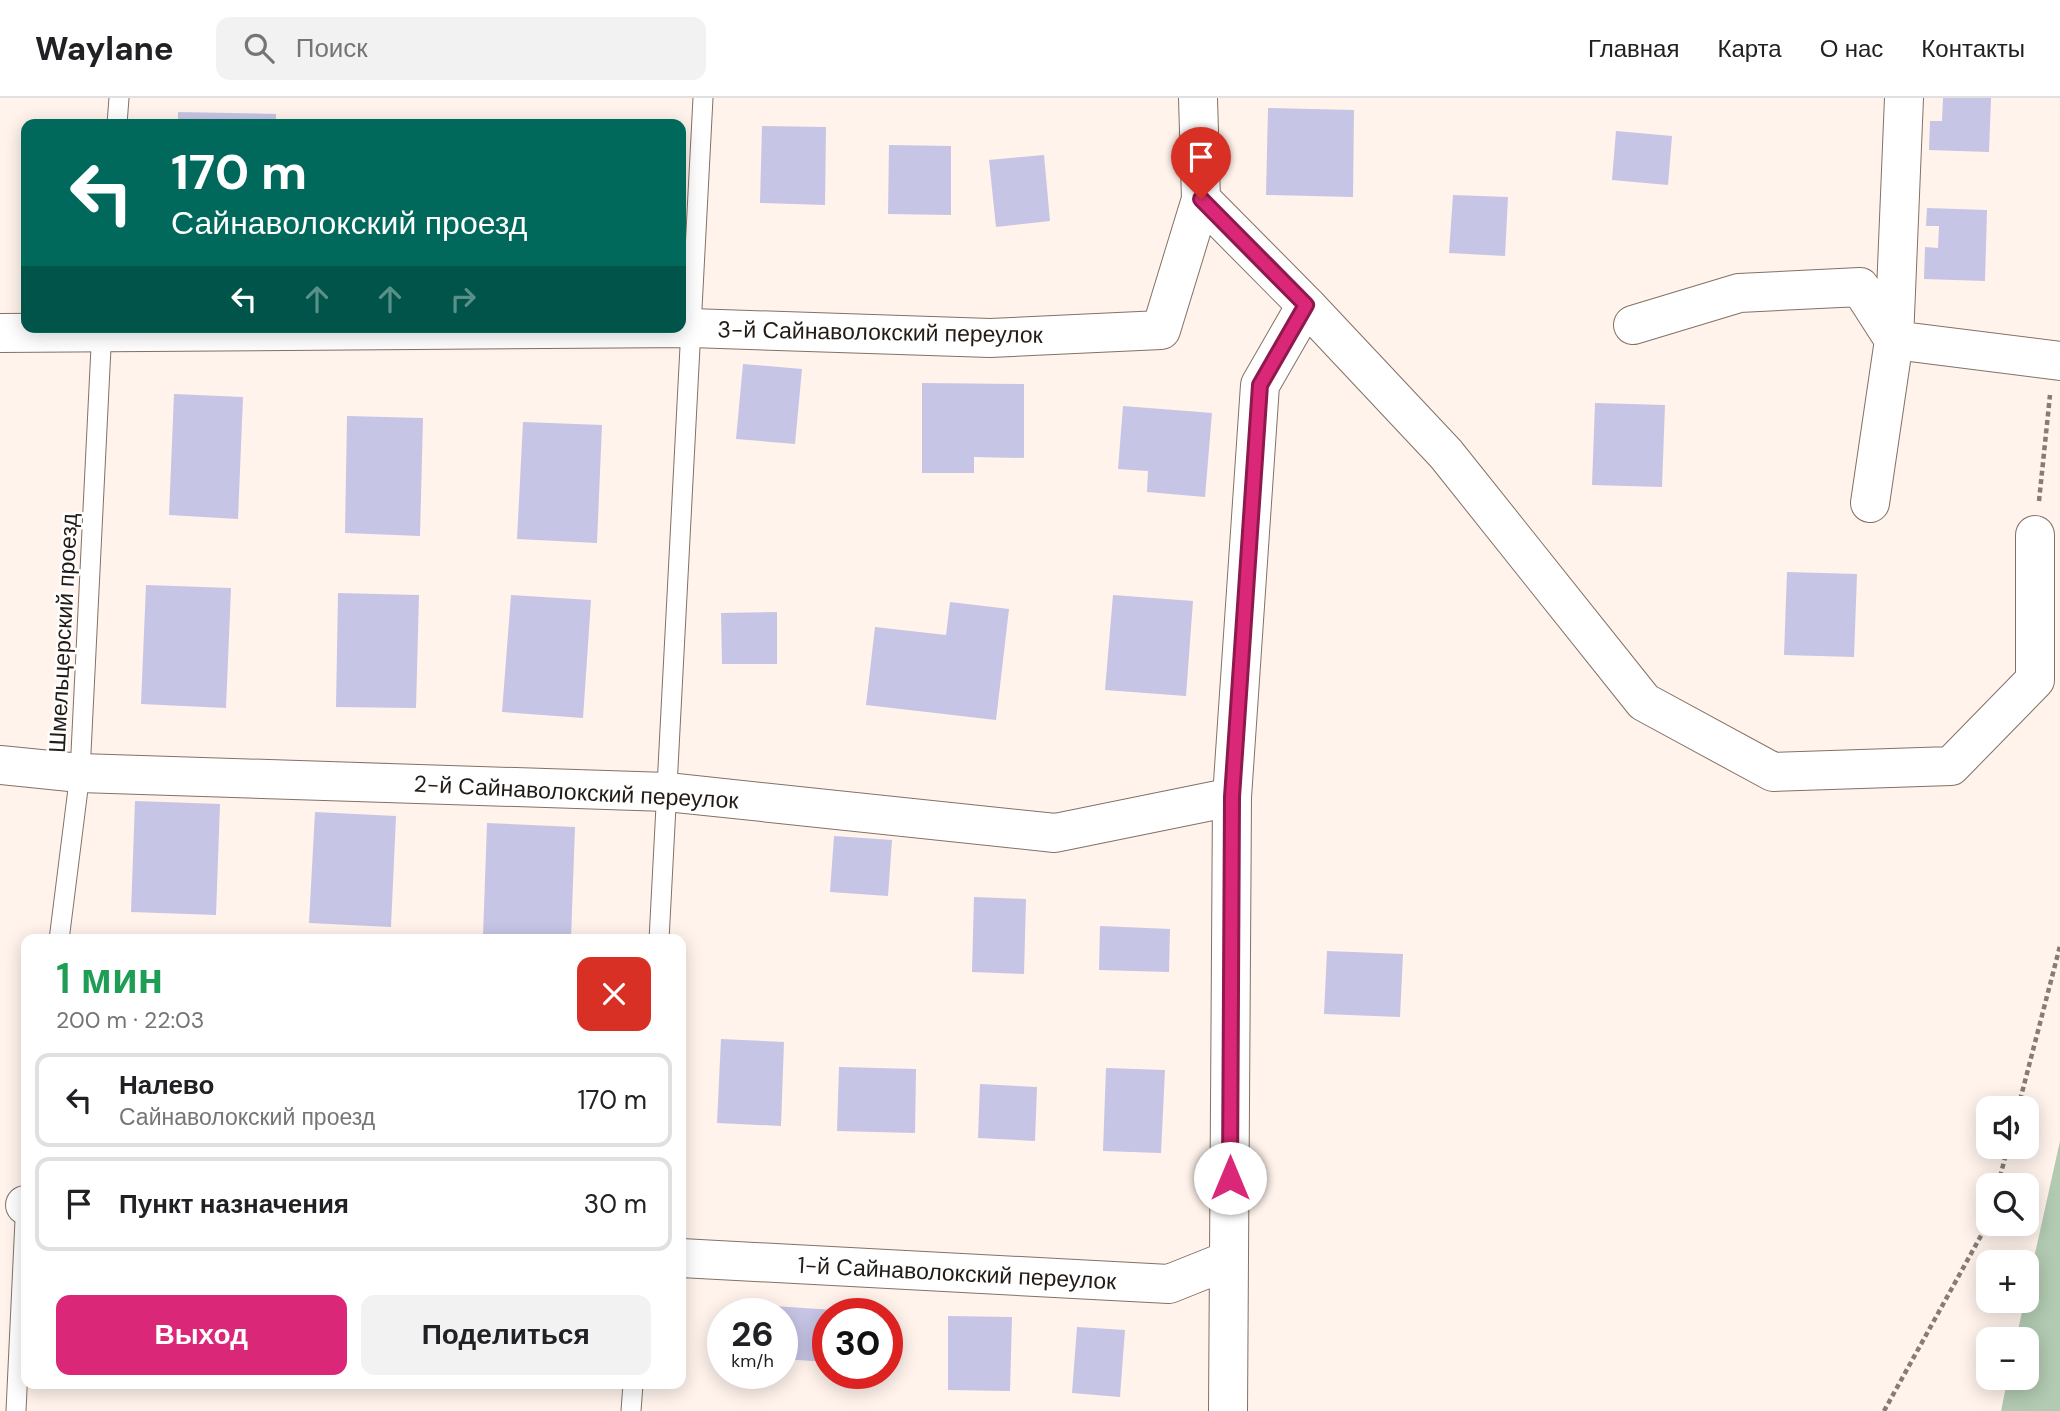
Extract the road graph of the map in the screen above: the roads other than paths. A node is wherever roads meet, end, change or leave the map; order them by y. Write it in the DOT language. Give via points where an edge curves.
graph roads {
  1 [pos="119,98"];
  2 [pos="702,98"];
  3 [pos="1198,98"];
  4 [pos="1904,98"];
  5 [pos="117,119"];
  6 [pos="1201,199"];
  7 [pos="1306,305"];
  8 [pos="1633,325"];
  9 [pos="686,328"];
  10 [pos="691,328"];
  11 [pos="21,332"];
  12 [pos="0,333"];
  13 [pos="102,333"];
  14 [pos="1894,340"];
  15 [pos="2057,361"];
  16 [pos="1870,503"];
  17 [pos="2035,535"];
  18 [pos="0,765"];
  19 [pos="80,773"];
  20 [pos="667,792"];
  21 [pos="1232,797"];
  22 [pos="60,934"];
  23 [pos="659,934"];
  24 [pos="686,1258"];
  25 [pos="1229,1260"];
  26 [pos="21,1306"];
  27 [pos="633,1389"];
  28 [pos="16,1411"];
  29 [pos="631,1411"];
  30 [pos="1228,1411"];
  1 -- 5 [label="lane"];
  2 -- 10 [label="lane"];
  3 -- 6 [label="street"];
  4 -- 14 [label="street"];
  6 -- 7 [label="street"];
  6 -- 10 [label="street, 3-й Сайнаволокский переулок" via="1161,330 990,338"];
  7 -- 17 [label="street" via="1446,454 1644,702 1773,772 1951,766 2035,680"];
  7 -- 21 [label="street" via="1260,385"];
  8 -- 14 [label="street" via="1739,293 1860,287"];
  9 -- 10 [label="street, 3-й Сайнаволокский переулок"];
  10 -- 20 [label="lane"];
  11 -- 12 [label="street, 3-й Сайнаволокский переулок"];
  13 -- 19 [label="lane, Шмельцерский проезд"];
  14 -- 15 [label="street"];
  14 -- 16 [label="street"];
  18 -- 19 [label="street, 2-й Сайнаволокский переулок"];
  19 -- 20 [label="street, 2-й Сайнаволокский переулок"];
  19 -- 22 [label="lane, Шмельцерский проезд"];
  20 -- 21 [label="street, 2-й Сайнаволокский переулок" via="1055,833"];
  20 -- 23 [label="lane"];
  21 -- 25 [label="street"];
  24 -- 25 [label="street, 1-й Сайнаволокский переулок" via="1169,1284"];
  25 -- 30 [label="street"];
  26 -- 28 [label="lane"];
  27 -- 29 [label="lane"];
}
